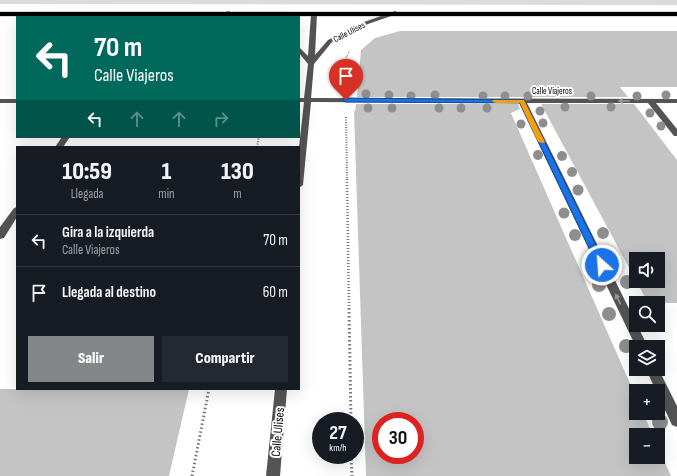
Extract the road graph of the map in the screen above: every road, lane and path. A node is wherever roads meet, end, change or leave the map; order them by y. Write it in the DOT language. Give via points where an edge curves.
graph roads {
  1 [pos="228,13"];
  2 [pos="395,13"];
  3 [pos="0,14"];
  4 [pos="314,14"];
  5 [pos="677,14"];
  6 [pos="236,16"];
  7 [pos="351,47"];
  8 [pos="300,50"];
  9 [pos="311,64"];
  10 [pos="303,100"];
  11 [pos="346,100"];
  12 [pos="0,101"];
  13 [pos="16,101"];
  14 [pos="522,101"];
  15 [pos="650,101"];
  16 [pos="677,101"];
  17 [pos="677,134"];
  18 [pos="300,164"];
  19 [pos="16,211"];
  20 [pos="0,235"];
  21 [pos="639,340"];
  22 [pos="655,376"];
  23 [pos="209,390"];
  24 [pos="281,390"];
  25 [pos="351,412"];
  26 [pos="677,420"];
  27 [pos="351,464"];
  28 [pos="192,476"];
  29 [pos="273,476"];
  30 [pos="352,476"];
  1 -- 3 [label="main road"];
  1 -- 4 [label="main road"];
  1 -- 6 [label="street"];
  2 -- 4 [label="main road"];
  2 -- 5 [label="main road"];
  2 -- 9 [label="street, Calle Ulises" via="366,23 330,41"];
  4 -- 9 [label="street"];
  7 -- 11 [label="path" via="345,60"];
  8 -- 9 [label="street"];
  9 -- 10 [label="street"];
  10 -- 11 [label="street, Calle Viajeros"];
  10 -- 18 [label="street"];
  11 -- 14 [label="street, Calle Viajeros"];
  11 -- 25 [label="path"];
  12 -- 13 [label="street"];
  15 -- 14 [label="street, Calle Viajeros, one-way"];
  21 -- 14 [label="street, one-way"];
  15 -- 16 [label="street, Calle Viajeros"];
  15 -- 17 [label="street"];
  19 -- 20 [label="street"];
  22 -- 26 [label="street"];
  23 -- 28 [label="path"];
  24 -- 29 [label="street, Calle Ulises"];
  27 -- 30 [label="path"];
}
